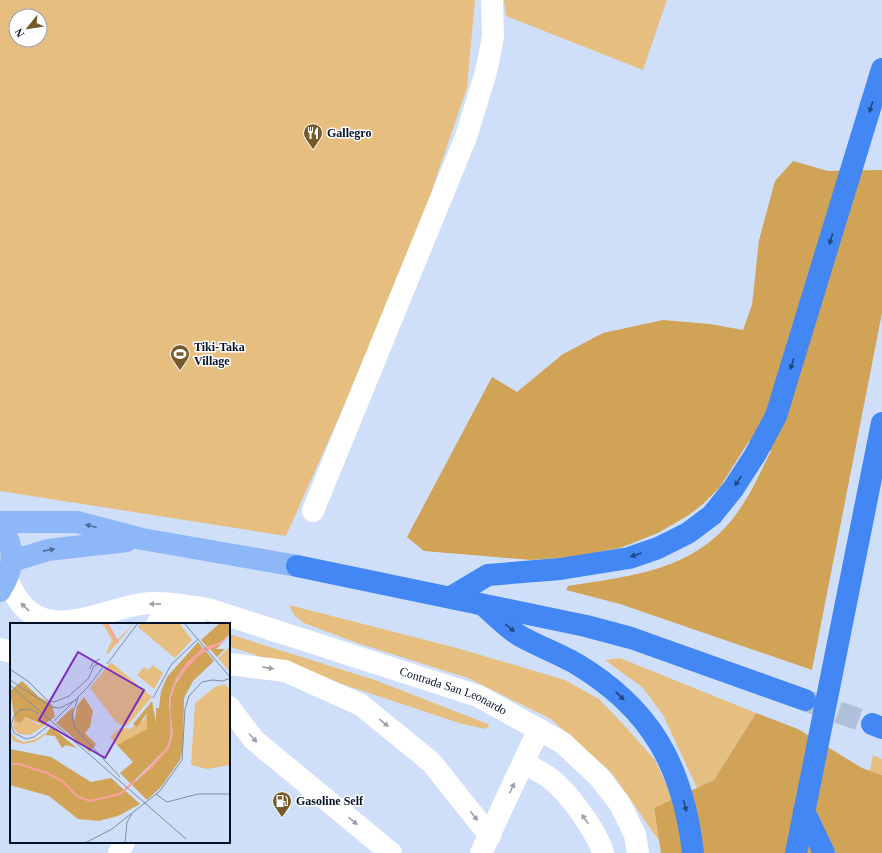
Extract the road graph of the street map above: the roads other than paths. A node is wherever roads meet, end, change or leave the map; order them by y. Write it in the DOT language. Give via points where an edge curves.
graph roads {
  1 [pos="492,0"];
  2 [pos="882,69"];
  3 [pos="882,423"];
  4 [pos="313,511"];
  5 [pos="0,523"];
  6 [pos="142,539"];
  7 [pos="297,566"];
  8 [pos="6,577"];
  9 [pos="451,597"];
  10 [pos="480,603"];
  11 [pos="208,609"];
  12 [pos="87,618"];
  13 [pos="108,623"];
  14 [pos="160,623"];
  15 [pos="0,649"];
  16 [pos="10,652"];
  17 [pos="230,664"];
  18 [pos="805,700"];
  19 [pos="230,708"];
  20 [pos="539,729"];
  21 [pos="524,763"];
  22 [pos="804,811"];
  23 [pos="123,843"];
  24 [pos="485,844"];
  25 [pos="118,853"];
  26 [pos="391,853"];
  27 [pos="470,853"];
  28 [pos="603,853"];
  29 [pos="638,853"];
  30 [pos="693,853"];
  31 [pos="796,853"];
  32 [pos="824,853"];
  1 -- 4 [label="street" via="493,37 486,72 466,137"];
  2 -- 9 [label="highway, one-way" via="776,416 733,490 712,515 688,533 658,548 629,558 560,569 488,575"];
  3 -- 22 [label="highway"];
  6 -- 5 [label="main road, one-way" via="77,522"];
  5 -- 8 [label="main road" via="11,548"];
  6 -- 7 [label="main road"];
  8 -- 6 [label="main road, one-way" via="48,550"];
  7 -- 9 [label="highway"];
  12 -- 8 [label="street, Contrada San Leonardo, one-way" via="60,623 44,619 20,602"];
  9 -- 10 [label="highway"];
  10 -- 18 [label="highway" via="631,638"];
  10 -- 30 [label="highway, one-way" via="520,636 574,663 613,688 642,717 665,752 679,784 687,809"];
  11 -- 12 [label="street, Contrada San Leonardo, one-way" via="142,604"];
  11 -- 14 [label="street"];
  11 -- 20 [label="street, Contrada San Leonardo" via="478,696"];
  12 -- 13 [label="street"];
  15 -- 16 [label="street"];
  17 -- 24 [label="street, one-way" via="285,670 361,705 431,762"];
  19 -- 26 [label="street, one-way" via="254,740"];
  20 -- 21 [label="street"];
  20 -- 29 [label="street, Contrada San Leonardo" via="563,743 599,776 620,804 635,835"];
  24 -- 21 [label="street, one-way"];
  28 -- 21 [label="street, one-way" via="587,821 552,779"];
  22 -- 31 [label="highway"];
  22 -- 32 [label="highway"];
  23 -- 25 [label="street"];
  24 -- 27 [label="street"];
}
